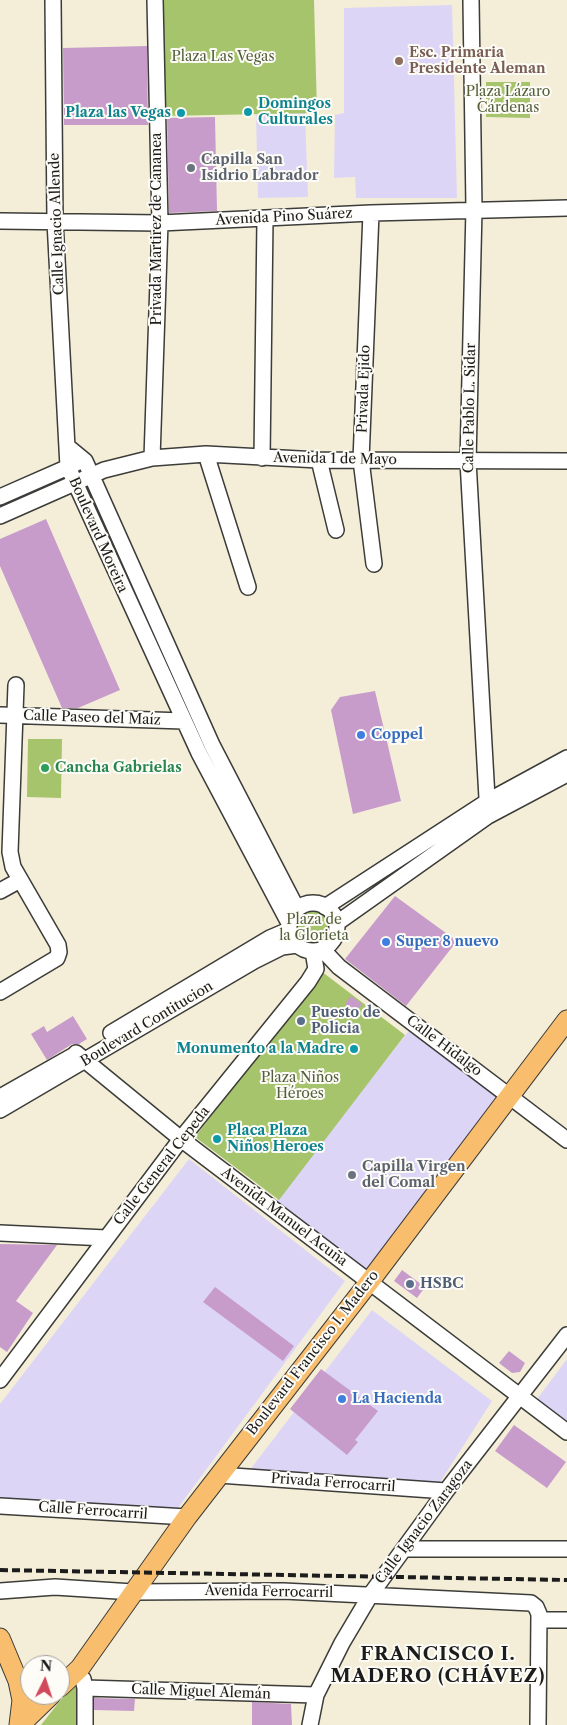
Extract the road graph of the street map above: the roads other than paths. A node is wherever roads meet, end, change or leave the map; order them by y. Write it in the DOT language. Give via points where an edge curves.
graph roads {
  1 [pos="53,0"];
  2 [pos="155,0"];
  3 [pos="471,0"];
  4 [pos="567,208"];
  5 [pos="474,209"];
  6 [pos="371,213"];
  7 [pos="265,220"];
  8 [pos="0,221"];
  9 [pos="55,221"];
  10 [pos="160,223"];
  11 [pos="68,447"];
  12 [pos="206,454"];
  13 [pos="152,458"];
  14 [pos="262,458"];
  15 [pos="318,460"];
  16 [pos="361,460"];
  17 [pos="85,461"];
  18 [pos="468,461"];
  19 [pos="567,461"];
  20 [pos="68,467"];
  21 [pos="98,473"];
  22 [pos="75,484"];
  23 [pos="0,497"];
  24 [pos="0,516"];
  25 [pos="336,530"];
  26 [pos="374,564"];
  27 [pos="135,572"];
  28 [pos="119,582"];
  29 [pos="248,587"];
  30 [pos="155,618"];
  31 [pos="139,625"];
  32 [pos="16,685"];
  33 [pos="8,715"];
  34 [pos="184,721"];
  35 [pos="212,745"];
  36 [pos="199,753"];
  37 [pos="567,758"];
  38 [pos="567,774"];
  39 [pos="488,801"];
  40 [pos="488,816"];
  41 [pos="20,880"];
  42 [pos="0,891"];
  43 [pos="325,907"];
  44 [pos="297,909"];
  45 [pos="337,923"];
  46 [pos="289,927"];
  47 [pos="297,945"];
  48 [pos="318,950"];
  49 [pos="0,992"];
  50 [pos="567,1020"];
  51 [pos="81,1057"];
  52 [pos="509,1096"];
  53 [pos="0,1097"];
  54 [pos="0,1110"];
  55 [pos="181,1139"];
  56 [pos="567,1140"];
  57 [pos="0,1234"];
  58 [pos="106,1238"];
  59 [pos="370,1281"];
  60 [pos="567,1335"];
  61 [pos="0,1380"];
  62 [pos="520,1397"];
  63 [pos="567,1432"];
  64 [pos="219,1475"];
  65 [pos="446,1491"];
  66 [pos="0,1506"];
  67 [pos="187,1517"];
  68 [pos="404,1549"];
  69 [pos="567,1549"];
  70 [pos="0,1591"];
  71 [pos="133,1592"];
  72 [pos="371,1594"];
  73 [pos="538,1614"];
  74 [pos="567,1620"];
  75 [pos="0,1638"];
  76 [pos="80,1668"];
  77 [pos="70,1678"];
  78 [pos="85,1688"];
  79 [pos="316,1695"];
  80 [pos="41,1705"];
  81 [pos="20,1725"];
  82 [pos="85,1725"];
  83 [pos="310,1725"];
  84 [pos="538,1725"];
  1 -- 9 [label="street, Calle Ignacio Allende"];
  2 -- 10 [label="street, Privada Martirez de Cananea"];
  3 -- 5 [label="street, Calle Pablo L. Sidar"];
  4 -- 5 [label="street, Avenida Pino Suárez"];
  5 -- 6 [label="street, Avenida Pino Suárez"];
  5 -- 18 [label="street, Calle Pablo L. Sidar"];
  6 -- 7 [label="street, Avenida Pino Suárez"];
  6 -- 16 [label="street, Privada Ejido"];
  7 -- 10 [label="street, Avenida Pino Suárez"];
  7 -- 14 [label="street"];
  8 -- 9 [label="street, Avenida Pino Suárez"];
  9 -- 10 [label="street, Avenida Pino Suárez"];
  9 -- 11 [label="street, Calle Ignacio Allende"];
  10 -- 13 [label="street, Privada Martirez de Cananea"];
  11 -- 17 [label="street, Boulevard Moreira"];
  11 -- 20 [label="street, Boulevard Moreira"];
  12 -- 13 [label="street, Avenida 1 de Mayo"];
  12 -- 14 [label="street, Avenida 1 de Mayo"];
  12 -- 29 [label="street"];
  13 -- 21 [label="street, Avenida 1 de Mayo"];
  14 -- 15 [label="street, Avenida 1 de Mayo"];
  15 -- 16 [label="street, Avenida 1 de Mayo"];
  15 -- 25 [label="street"];
  16 -- 18 [label="street, Avenida 1 de Mayo"];
  16 -- 26 [label="street, Privada Ejido"];
  17 -- 20 [label="street"];
  17 -- 21 [label="street"];
  18 -- 19 [label="street, Avenida 1 de Mayo"];
  18 -- 39 [label="street, Calle Pablo L. Sidar"];
  20 -- 22 [label="street, Boulevard Moreira"];
  20 -- 23 [label="street"];
  21 -- 22 [label="street, Avenida 1 de Mayo"];
  21 -- 27 [label="street, Boulevard Moreira"];
  22 -- 24 [label="street, Avenida 1 de Mayo"];
  22 -- 28 [label="street, Boulevard Moreira"];
  27 -- 28 [label="street"];
  27 -- 30 [label="street, Boulevard Moreira"];
  28 -- 31 [label="street, Boulevard Moreira"];
  30 -- 31 [label="street"];
  30 -- 35 [label="street, Boulevard Moreira"];
  31 -- 34 [label="street, Boulevard Moreira"];
  32 -- 33 [label="street"];
  33 -- 34 [label="street, Calle Paseo del Maíz"];
  33 -- 41 [label="street" via="9,834 13,867"];
  34 -- 36 [label="street, Boulevard Moreira"];
  35 -- 36 [label="street"];
  35 -- 44 [label="street, Boulevard Moreira"];
  36 -- 46 [label="street, Boulevard Moreira"];
  37 -- 39 [label="street"];
  38 -- 40 [label="street"];
  39 -- 40 [label="street, Calle Pablo L. Sidar"];
  39 -- 43 [label="street"];
  40 -- 45 [label="street"];
  41 -- 42 [label="street"];
  41 -- 49 [label="street" via="59,952 57,958"];
  43 -- 44 [label="street" via="306,904"];
  43 -- 45 [label="street"];
  44 -- 46 [label="street"];
  45 -- 48 [label="street" via="334,939"];
  46 -- 47 [label="street"];
  46 -- 51 [label="street, Boulevard Contitucion"];
  47 -- 48 [label="street"];
  47 -- 51 [label="street, Boulevard Contitucion" via="269,952"];
  48 -- 52 [label="street, Calle Hidalgo"];
  48 -- 55 [label="street, Calle General Cepeda" via="316,970 308,982"];
  50 -- 52 [label="main road, Boulevard Francisco I. Madero"];
  51 -- 53 [label="street, Boulevard Contitucion"];
  51 -- 54 [label="street, Boulevard Contitucion"];
  51 -- 55 [label="street, Avenida Manuel Acuña"];
  52 -- 56 [label="street, Calle Hidalgo"];
  52 -- 59 [label="main road, Boulevard Francisco I. Madero"];
  55 -- 58 [label="street, Calle General Cepeda"];
  55 -- 59 [label="street, Avenida Manuel Acuña"];
  57 -- 58 [label="street"];
  58 -- 61 [label="street, Calle General Cepeda"];
  59 -- 62 [label="street, Avenida Manuel Acuña"];
  59 -- 64 [label="main road, Boulevard Francisco I. Madero"];
  60 -- 62 [label="street, Calle Ignacio Zaragoza"];
  62 -- 63 [label="street, Avenida Manuel Acuña"];
  62 -- 65 [label="street, Calle Ignacio Zaragoza"];
  64 -- 65 [label="street, Privada Ferrocarril"];
  64 -- 67 [label="main road, Boulevard Francisco I. Madero"];
  65 -- 68 [label="street, Calle Ignacio Zaragoza"];
  66 -- 67 [label="street, Calle Ferrocarril"];
  67 -- 71 [label="main road, Boulevard Francisco I. Madero"];
  68 -- 69 [label="street"];
  68 -- 72 [label="street, Calle Ignacio Zaragoza"];
  70 -- 71 [label="street, Avenida Ferrocarril" via="55,1587"];
  71 -- 72 [label="street, Avenida Ferrocarril"];
  71 -- 76 [label="main road, Boulevard Francisco I. Madero"];
  72 -- 73 [label="street, Avenida Ferrocarril" via="524,1601"];
  72 -- 79 [label="street, Calle Ignacio Zaragoza"];
  73 -- 74 [label="street, Avenida Ferrocarril"];
  73 -- 84 [label="street"];
  75 -- 81 [label="main road" via="18,1681 22,1700"];
  76 -- 77 [label="main road, Boulevard Francisco I. Madero"];
  76 -- 78 [label="street"];
  78 -- 79 [label="street, Calle Miguel Alemán"];
  78 -- 82 [label="street"];
  79 -- 83 [label="street, Calle Ignacio Zaragoza"];
  80 -- 81 [label="main road"];
}
